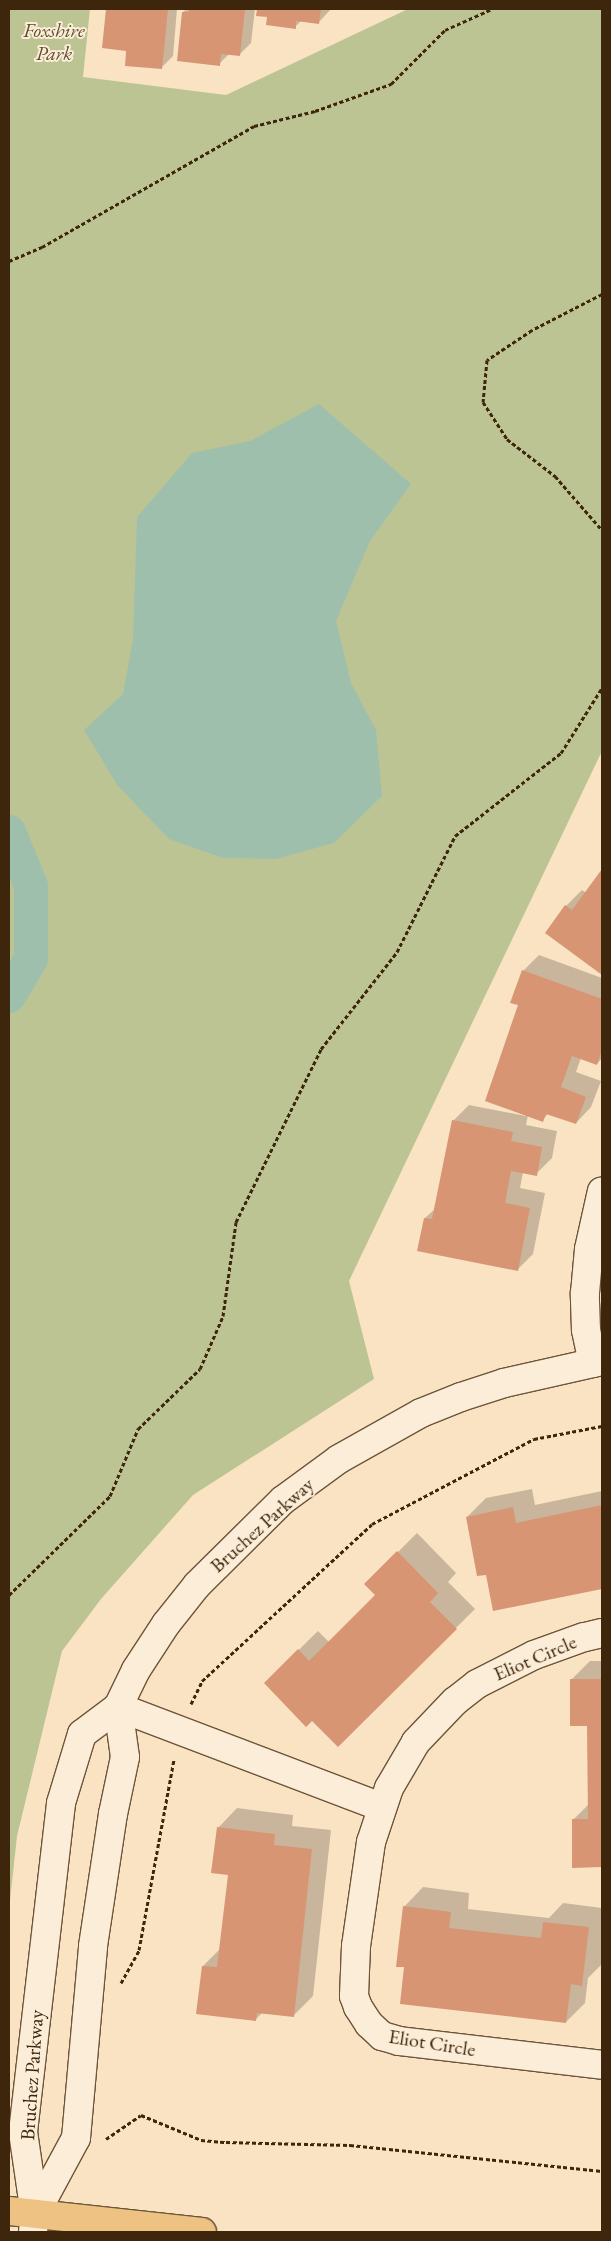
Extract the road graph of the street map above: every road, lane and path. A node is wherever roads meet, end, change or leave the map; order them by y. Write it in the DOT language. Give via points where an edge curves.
graph roads {
  1 [pos="492,9"];
  2 [pos="9,261"];
  3 [pos="602,294"];
  4 [pos="602,530"];
  5 [pos="602,688"];
  6 [pos="602,1191"];
  7 [pos="598,1362"];
  8 [pos="602,1426"];
  9 [pos="9,1595"];
  10 [pos="602,1633"];
  11 [pos="118,1707"];
  12 [pos="179,1730"];
  13 [pos="381,1807"];
  14 [pos="117,1990"];
  15 [pos="602,2065"];
  16 [pos="102,2132"];
  17 [pos="602,2172"];
  18 [pos="9,2211"];
  19 [pos="34,2223"];
  20 [pos="202,2232"];
  1 -- 2 [label="path" via="445,30 391,84 315,111 254,126 42,247"];
  3 -- 4 [label="path" via="532,330 487,360 483,402 507,439 555,476"];
  5 -- 9 [label="path" via="561,753 455,836 397,952 321,1050 236,1222 223,1316 200,1369 138,1429 110,1496"];
  6 -- 7 [label="street" via="589,1249 585,1293 586,1330"];
  7 -- 11 [label="street, Bruchez Parkway" via="461,1397 421,1413 339,1459 283,1500 197,1585 141,1662"];
  8 -- 12 [label="path" via="534,1439 372,1524 202,1681"];
  10 -- 13 [label="street, Eliot Circle" via="534,1655 477,1684 455,1701 416,1742"];
  11 -- 12 [label="street"];
  11 -- 19 [label="street" via="124,1757 93,1946 76,2138"];
  11 -- 19 [label="street, Bruchez Parkway" via="82,1734 61,1803 23,2132"];
  12 -- 13 [label="street"];
  12 -- 14 [label="path" via="139,1950"];
  13 -- 15 [label="street, Eliot Circle" via="371,1842 356,1946 354,1996 368,2024 382,2036 399,2041"];
  16 -- 17 [label="path" via="104,2140 141,2115 201,2140 350,2145"];
  18 -- 19 [label="main road"];
  19 -- 20 [label="main road"];
}
